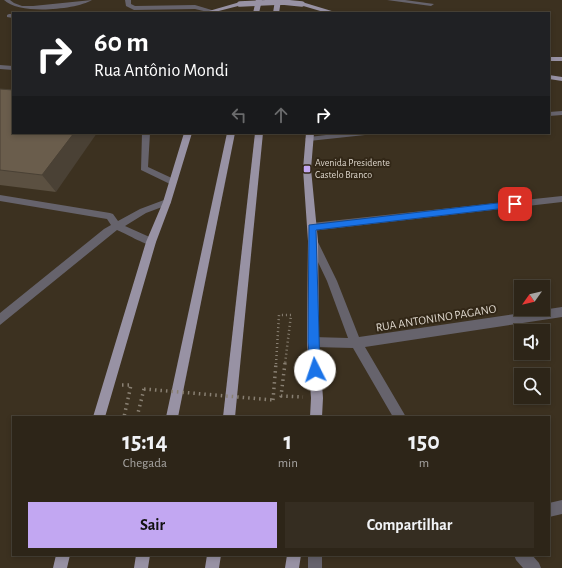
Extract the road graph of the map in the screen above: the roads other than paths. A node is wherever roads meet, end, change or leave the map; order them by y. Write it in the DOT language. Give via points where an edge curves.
graph roads {
  1 [pos="7,0"];
  2 [pos="77,0"];
  3 [pos="89,0"];
  4 [pos="128,0"];
  5 [pos="188,0"];
  6 [pos="259,0"];
  7 [pos="278,0"];
  8 [pos="390,0"];
  9 [pos="37,2"];
  10 [pos="229,3"];
  11 [pos="310,3"];
  12 [pos="431,4"];
  13 [pos="185,7"];
  14 [pos="212,11"];
  15 [pos="209,12"];
  16 [pos="256,12"];
  17 [pos="276,12"];
  18 [pos="331,12"];
  19 [pos="550,59"];
  20 [pos="562,59"];
  21 [pos="0,67"];
  22 [pos="12,68"];
  23 [pos="550,77"];
  24 [pos="562,79"];
  25 [pos="562,113"];
  26 [pos="550,114"];
  27 [pos="146,134"];
  28 [pos="188,134"];
  29 [pos="231,134"];
  30 [pos="259,134"];
  31 [pos="346,134"];
  32 [pos="310,136"];
  33 [pos="173,182"];
  34 [pos="0,198"];
  35 [pos="562,199"];
  36 [pos="167,202"];
  37 [pos="116,226"];
  38 [pos="312,228"];
  39 [pos="314,241"];
  40 [pos="151,242"];
  41 [pos="562,312"];
  42 [pos="0,320"];
  43 [pos="313,342"];
  44 [pos="356,343"];
  45 [pos="99,416"];
  46 [pos="172,416"];
  47 [pos="228,416"];
  48 [pos="316,416"];
  49 [pos="399,416"];
  50 [pos="562,507"];
  51 [pos="550,510"];
  52 [pos="63,556"];
  53 [pos="143,556"];
  54 [pos="214,556"];
  55 [pos="294,556"];
  56 [pos="315,556"];
  57 [pos="522,556"];
  58 [pos="60,568"];
  59 [pos="141,568"];
  60 [pos="212,568"];
  61 [pos="292,568"];
  62 [pos="315,568"];
  63 [pos="534,568"];
  1 -- 3 [label="street" via="14,6 24,7 69,6"];
  2 -- 9 [label="street"];
  4 -- 13 [label="street" via="128,5 134,8"];
  5 -- 13 [label="street"];
  6 -- 16 [label="main road"];
  7 -- 17 [label="main road"];
  8 -- 12 [label="street"];
  10 -- 11 [label="main road, bridge"];
  10 -- 14 [label="main road"];
  11 -- 18 [label="main road"];
  13 -- 14 [label="street"];
  14 -- 15 [label="main road"];
  19 -- 20 [label="main road"];
  21 -- 22 [label="street"];
  23 -- 24 [label="main road"];
  25 -- 26 [label="street"];
  27 -- 33 [label="street" via="144,168"];
  28 -- 33 [label="main road"];
  29 -- 46 [label="main road"];
  30 -- 47 [label="main road"];
  31 -- 32 [label="street"];
  32 -- 38 [label="main road" via="307,169"];
  33 -- 36 [label="main road"];
  34 -- 37 [label="street" via="110,216"];
  35 -- 38 [label="street"];
  36 -- 37 [label="street" via="143,211"];
  36 -- 40 [label="main road"];
  37 -- 40 [label="street"];
  37 -- 42 [label="street"];
  38 -- 39 [label="main road"];
  39 -- 43 [label="main road"];
  39 -- 44 [label="street"];
  40 -- 45 [label="main road"];
  41 -- 44 [label="street, RUA ANTONINO PAGANO"];
  43 -- 44 [label="street, RUA ANTONINO PAGANO"];
  43 -- 48 [label="main road"];
  44 -- 49 [label="street"];
  50 -- 51 [label="street"];
  52 -- 58 [label="main road"];
  53 -- 59 [label="main road"];
  54 -- 60 [label="main road"];
  55 -- 61 [label="main road"];
  56 -- 62 [label="street"];
  57 -- 63 [label="street"];
}
